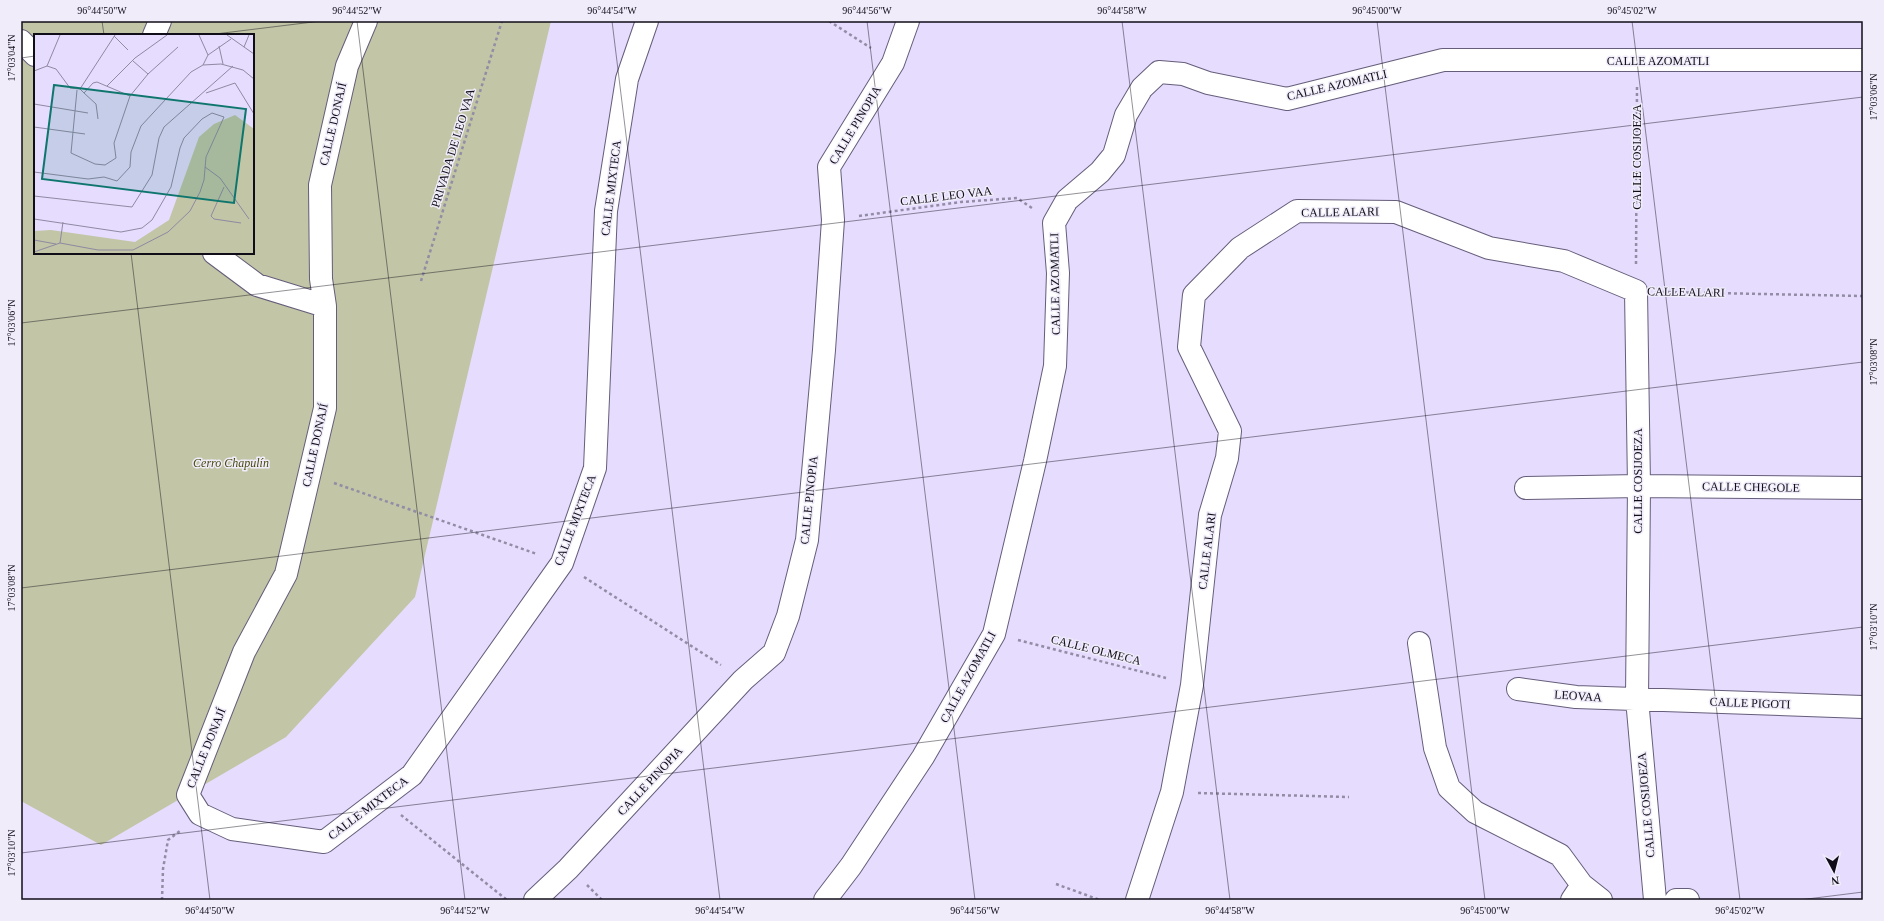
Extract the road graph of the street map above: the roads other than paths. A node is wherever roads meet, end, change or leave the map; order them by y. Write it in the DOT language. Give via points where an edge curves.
graph roads {
  1 [pos="160,21"];
  2 [pos="366,21"];
  3 [pos="647,21"];
  4 [pos="908,21"];
  5 [pos="154,34"];
  6 [pos="21,41"];
  7 [pos="34,54"];
  8 [pos="1863,60"];
  9 [pos="215,254"];
  10 [pos="1636,291"];
  11 [pos="325,306"];
  12 [pos="1639,486"];
  13 [pos="1526,488"];
  14 [pos="1863,488"];
  15 [pos="1419,644"];
  16 [pos="1518,690"];
  17 [pos="1637,699"];
  18 [pos="1863,707"];
  19 [pos="232,829"];
  20 [pos="1577,893"];
  21 [pos="535,900"];
  22 [pos="825,900"];
  23 [pos="1137,900"];
  24 [pos="1601,900"];
  25 [pos="1655,900"];
  26 [pos="1676,900"];
  27 [pos="1688,900"];
  1 -- 5 [label="street"];
  2 -- 11 [label="street, CALLE DONAJÍ" via="347,66 320,185 321,279"];
  3 -- 19 [label="street, CALLE MIXTECA" via="627,79 606,211 595,468 562,563 412,775 324,842"];
  4 -- 21 [label="street, CALLE PINOPIA" via="893,63 829,167 833,220 807,540 788,616 774,652 744,680 568,869"];
  6 -- 7 [label="street"];
  8 -- 22 [label="street, CALLE AZOMATLI" via="1443,60 1287,99 1208,83 1183,74 1159,72 1142,88 1126,115 1114,156 1100,172 1067,200 1054,222 1058,273 1055,366 994,634 923,757 851,866"];
  9 -- 11 [label="street" via="257,285"];
  10 -- 12 [label="street, CALLE COSIJOEZA"];
  10 -- 23 [label="street, CALLE ALARI" via="1564,261 1489,248 1396,212 1297,211 1240,248 1194,296 1189,347 1230,431 1227,458 1210,515 1192,685 1172,792"];
  11 -- 19 [label="street, CALLE DONAJÍ" via="326,408 286,574 244,652 188,795 200,814"];
  12 -- 13 [label="street, CALLE CHEGOLE"];
  12 -- 14 [label="street, CALLE CHEGOLE"];
  12 -- 17 [label="street, CALLE COSIJOEZA"];
  15 -- 20 [label="street" via="1435,748 1450,788 1475,812 1560,855"];
  16 -- 17 [label="street, LEOVAA" via="1576,697"];
  17 -- 18 [label="street, CALLE PIGOTI"];
  17 -- 25 [label="street, CALLE COSIJOEZA"];
  20 -- 24 [label="street"];
  26 -- 27 [label="street"];
}
